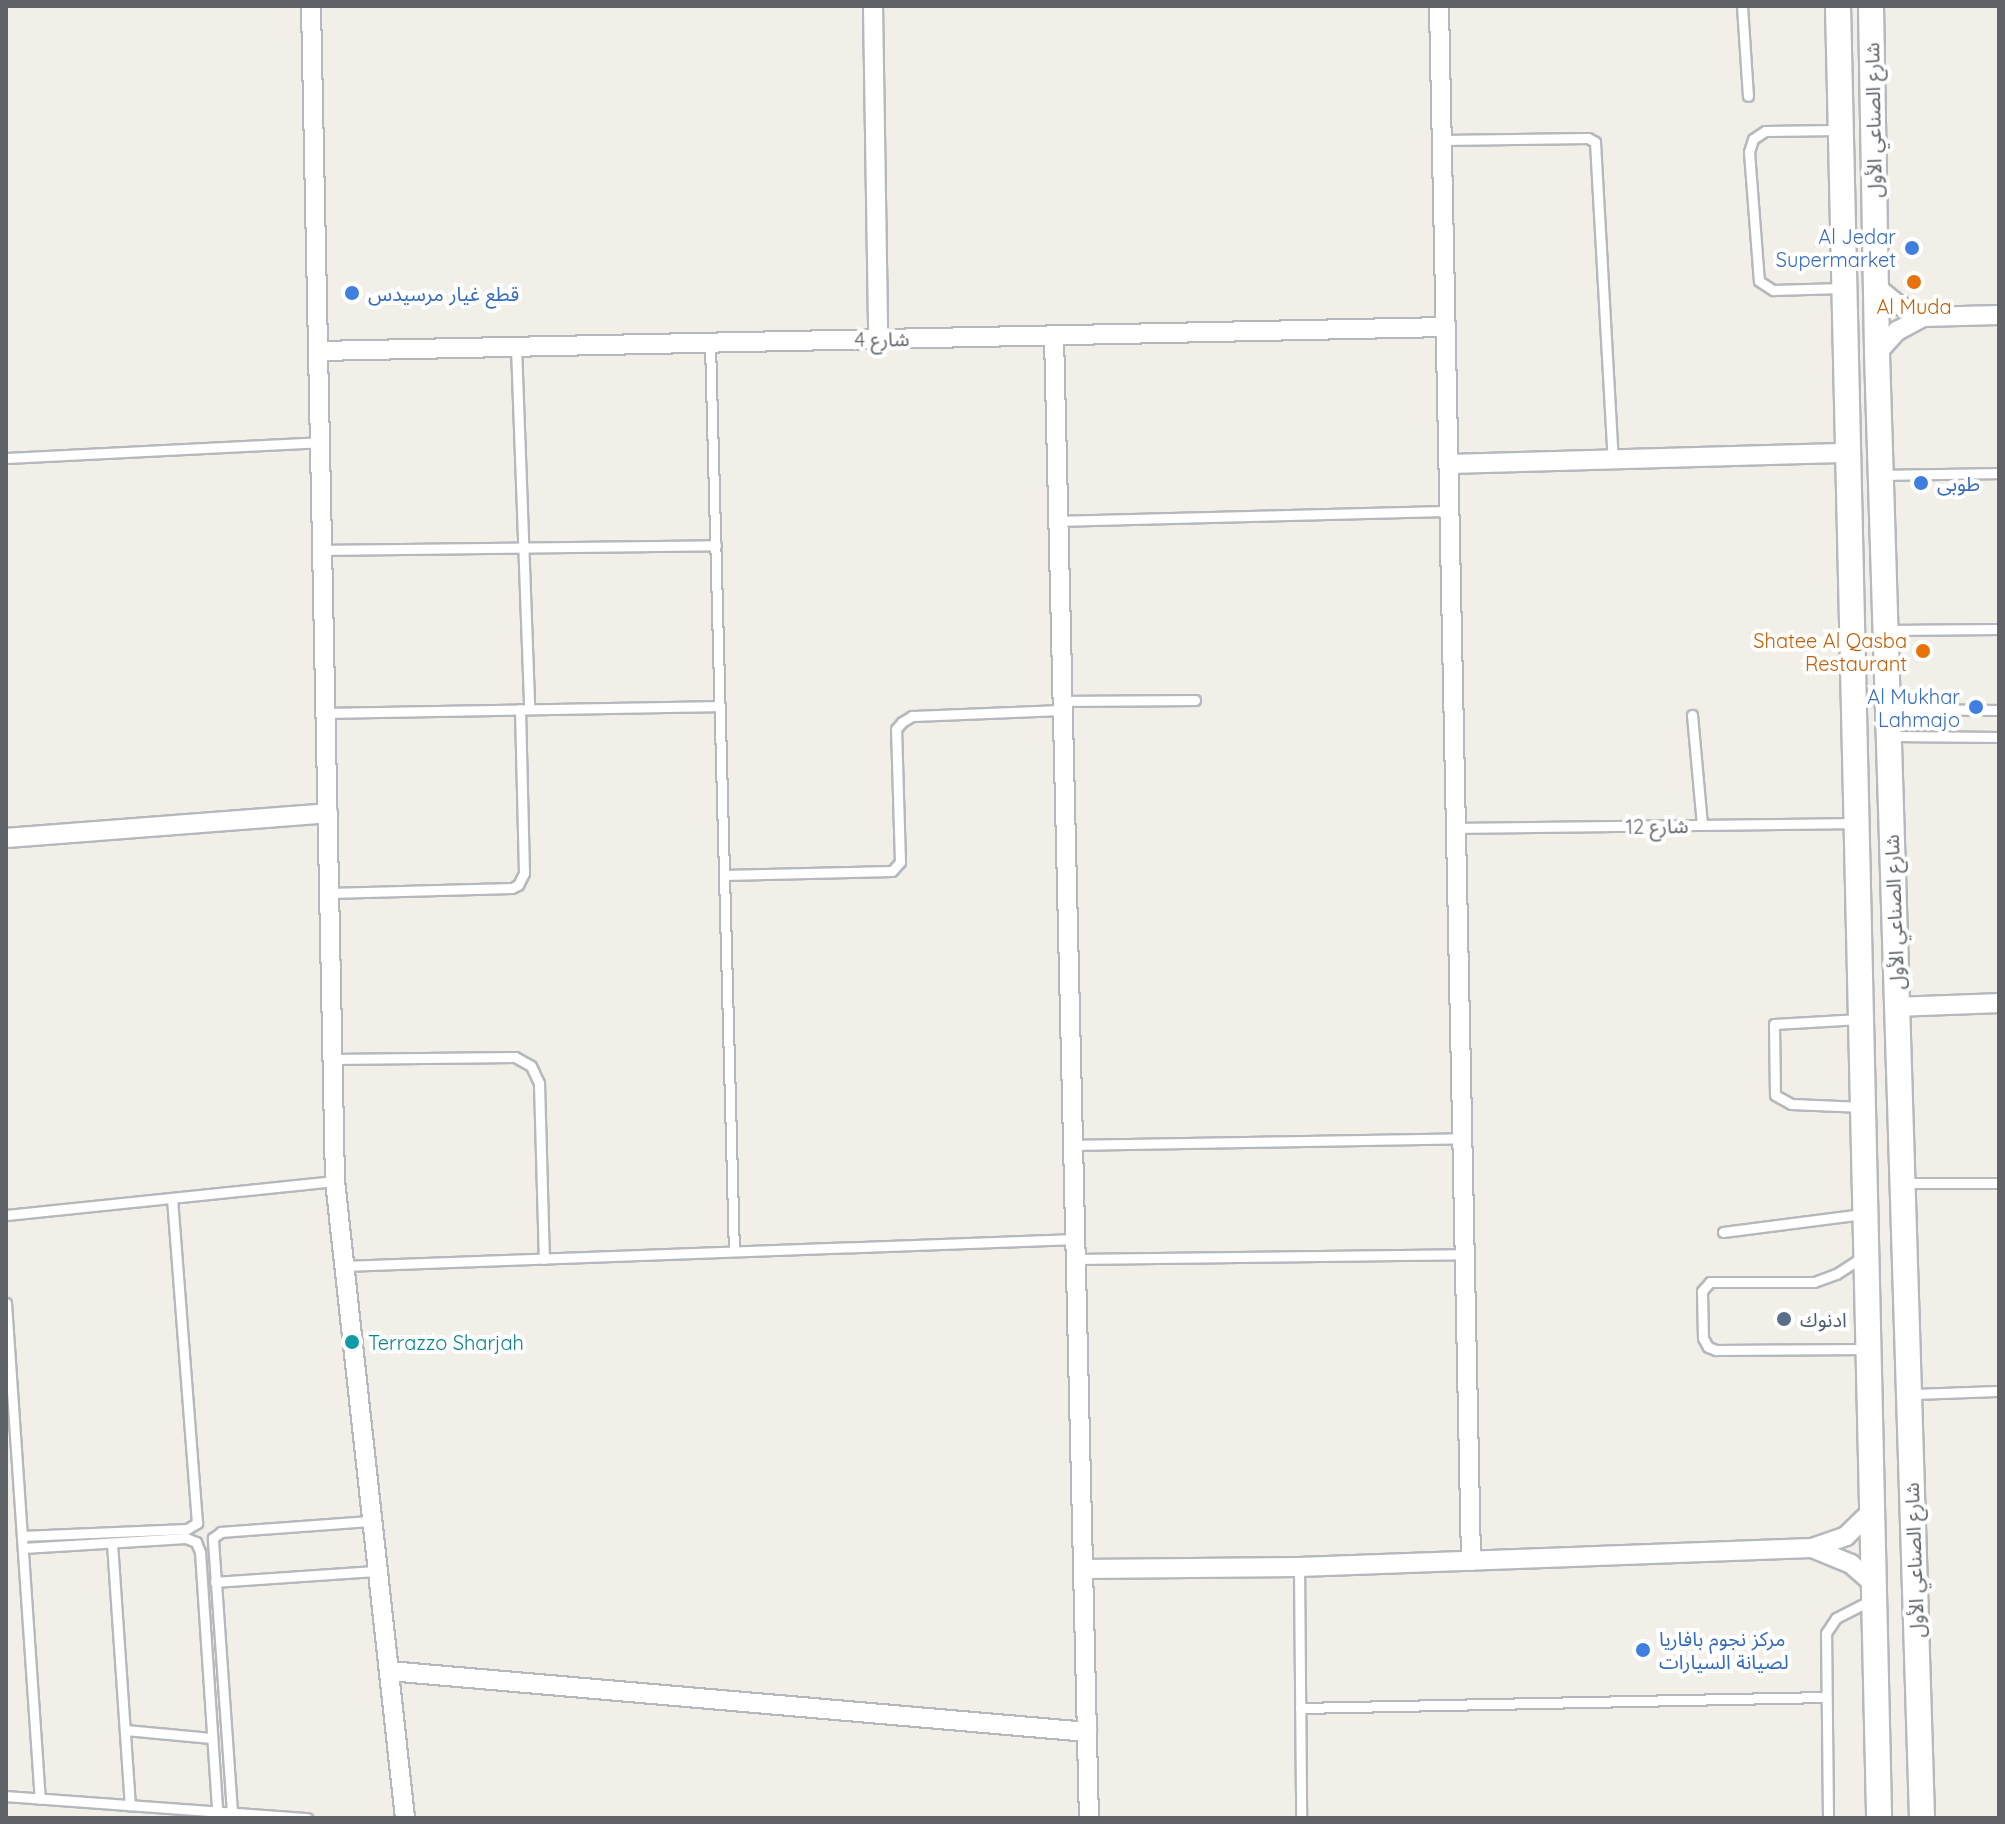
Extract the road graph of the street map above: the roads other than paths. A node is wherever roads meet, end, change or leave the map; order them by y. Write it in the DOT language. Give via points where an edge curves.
graph roads {
  1 [pos="311,6"];
  2 [pos="873,6"];
  3 [pos="1439,6"];
  4 [pos="1742,6"];
  5 [pos="1838,6"];
  6 [pos="1871,6"];
  7 [pos="1748,96"];
  8 [pos="1841,130"];
  9 [pos="1442,140"];
  10 [pos="1875,286"];
  11 [pos="1845,288"];
  12 [pos="1999,315"];
  13 [pos="1923,317"];
  14 [pos="1446,327"];
  15 [pos="1054,336"];
  16 [pos="878,339"];
  17 [pos="710,343"];
  18 [pos="516,347"];
  19 [pos="319,351"];
  20 [pos="1877,353"];
  21 [pos="320,442"];
  22 [pos="1849,453"];
  23 [pos="6,458"];
  24 [pos="1613,460"];
  25 [pos="1449,464"];
  26 [pos="1999,473"];
  27 [pos="1880,475"];
  28 [pos="1450,511"];
  29 [pos="1059,521"];
  30 [pos="716,545"];
  31 [pos="523,547"];
  32 [pos="322,550"];
  33 [pos="1999,629"];
  34 [pos="1885,631"];
  35 [pos="1195,700"];
  36 [pos="1063,705"];
  37 [pos="720,706"];
  38 [pos="524,709"];
  39 [pos="1887,709"];
  40 [pos="1999,710"];
  41 [pos="326,713"];
  42 [pos="1692,715"];
  43 [pos="1888,736"];
  44 [pos="1999,737"];
  45 [pos="328,813"];
  46 [pos="1858,823"];
  47 [pos="1702,825"];
  48 [pos="1456,828"];
  49 [pos="6,838"];
  50 [pos="724,875"];
  51 [pos="329,893"];
  52 [pos="1999,1003"];
  53 [pos="1897,1007"];
  54 [pos="1860,1019"];
  55 [pos="332,1059"];
  56 [pos="1864,1107"];
  57 [pos="1462,1138"];
  58 [pos="1073,1145"];
  59 [pos="335,1181"];
  60 [pos="1902,1183"];
  61 [pos="1999,1183"];
  62 [pos="172,1198"];
  63 [pos="1865,1214"];
  64 [pos="6,1215"];
  65 [pos="1723,1232"];
  66 [pos="1076,1239"];
  67 [pos="734,1251"];
  68 [pos="1465,1254"];
  69 [pos="1867,1254"];
  70 [pos="544,1259"];
  71 [pos="1076,1259"];
  72 [pos="343,1266"];
  73 [pos="6,1303"];
  74 [pos="1869,1349"];
  75 [pos="1999,1391"];
  76 [pos="1908,1395"];
  77 [pos="1872,1511"];
  78 [pos="372,1521"];
  79 [pos="22,1536"];
  80 [pos="112,1543"];
  81 [pos="23,1548"];
  82 [pos="1812,1548"];
  83 [pos="1471,1561"];
  84 [pos="1299,1567"];
  85 [pos="1083,1569"];
  86 [pos="378,1571"];
  87 [pos="215,1582"];
  88 [pos="1873,1591"];
  89 [pos="389,1671"];
  90 [pos="1825,1697"];
  91 [pos="1300,1708"];
  92 [pos="125,1730"];
  93 [pos="1087,1732"];
  94 [pos="212,1738"];
  95 [pos="6,1796"];
  96 [pos="40,1799"];
  97 [pos="130,1805"];
  98 [pos="217,1811"];
  99 [pos="232,1812"];
  100 [pos="307,1818"];
  101 [pos="405,1818"];
  102 [pos="1089,1818"];
  103 [pos="1301,1818"];
  104 [pos="1828,1818"];
  105 [pos="1879,1818"];
  106 [pos="1922,1818"];
  1 -- 19 [label="street"];
  2 -- 16 [label="street"];
  3 -- 9 [label="street"];
  4 -- 7 [label="lane"];
  5 -- 8 [label="main road, شارع الصناعي الأول"];
  6 -- 10 [label="main road, شارع الصناعي الأول"];
  8 -- 11 [label="main road, شارع الصناعي الأول"];
  8 -- 11 [label="lane" via="1765,131 1753,139 1749,152 1759,281 1773,290"];
  9 -- 14 [label="street"];
  9 -- 24 [label="lane" via="1595,142"];
  10 -- 13 [label="street"];
  10 -- 20 [label="main road, شارع الصناعي الأول"];
  11 -- 22 [label="main road, شارع الصناعي الأول"];
  12 -- 13 [label="street"];
  13 -- 20 [label="street" via="1897,331"];
  14 -- 15 [label="street, شارع 4"];
  14 -- 25 [label="street"];
  15 -- 16 [label="street, شارع 4"];
  15 -- 29 [label="street"];
  16 -- 17 [label="street, شارع 4"];
  17 -- 18 [label="street, شارع 4"];
  17 -- 30 [label="lane"];
  18 -- 19 [label="street, شارع 4"];
  18 -- 31 [label="lane"];
  19 -- 21 [label="street"];
  20 -- 27 [label="main road, شارع الصناعي الأول"];
  21 -- 23 [label="lane"];
  21 -- 32 [label="street"];
  22 -- 24 [label="street"];
  22 -- 46 [label="main road, شارع الصناعي الأول"];
  24 -- 25 [label="street"];
  25 -- 28 [label="street"];
  26 -- 27 [label="lane"];
  27 -- 34 [label="main road, شارع الصناعي الأول"];
  28 -- 29 [label="lane"];
  28 -- 48 [label="street"];
  29 -- 36 [label="street"];
  30 -- 31 [label="lane"];
  30 -- 37 [label="lane"];
  31 -- 32 [label="lane"];
  31 -- 38 [label="lane"];
  32 -- 41 [label="street"];
  33 -- 34 [label="lane"];
  34 -- 39 [label="main road, شارع الصناعي الأول"];
  35 -- 36 [label="lane"];
  36 -- 50 [label="lane" via="912,716 902,722 896,729 900,862 892,871"];
  36 -- 58 [label="street"];
  37 -- 38 [label="lane"];
  37 -- 50 [label="lane"];
  38 -- 41 [label="lane"];
  38 -- 51 [label="lane" via="524,873 518,885"];
  39 -- 40 [label="lane"];
  39 -- 43 [label="main road, شارع الصناعي الأول"];
  41 -- 45 [label="street"];
  42 -- 47 [label="lane"];
  43 -- 44 [label="lane"];
  43 -- 53 [label="main road, شارع الصناعي الأول"];
  45 -- 49 [label="street"];
  45 -- 51 [label="street"];
  46 -- 47 [label="lane, شارع 12"];
  46 -- 54 [label="main road, شارع الصناعي الأول"];
  47 -- 48 [label="lane, شارع 12"];
  48 -- 57 [label="street"];
  50 -- 67 [label="lane"];
  51 -- 55 [label="street"];
  52 -- 53 [label="street"];
  53 -- 60 [label="main road, شارع الصناعي الأول"];
  54 -- 56 [label="main road, شارع الصناعي الأول"];
  54 -- 56 [label="lane" via="1774,1024 1775,1095 1791,1104"];
  55 -- 59 [label="street"];
  55 -- 70 [label="lane" via="515,1057 531,1066 539,1083"];
  56 -- 63 [label="main road, شارع الصناعي الأول"];
  57 -- 58 [label="lane"];
  57 -- 68 [label="street"];
  58 -- 66 [label="street"];
  59 -- 62 [label="lane"];
  59 -- 72 [label="street"];
  60 -- 61 [label="lane"];
  60 -- 76 [label="main road, شارع الصناعي الأول"];
  62 -- 64 [label="lane"];
  62 -- 79 [label="lane" via="197,1523 187,1529"];
  63 -- 65 [label="lane"];
  63 -- 69 [label="main road, شارع الصناعي الأول"];
  66 -- 67 [label="lane"];
  66 -- 71 [label="street"];
  67 -- 70 [label="lane"];
  68 -- 71 [label="lane"];
  68 -- 83 [label="street"];
  69 -- 74 [label="main road, شارع الصناعي الأول"];
  69 -- 74 [label="lane" via="1803,1288 1710,1282 1702,1291 1703,1338 1716,1350"];
  70 -- 72 [label="lane"];
  71 -- 85 [label="street"];
  72 -- 78 [label="street"];
  73 -- 79 [label="lane"];
  74 -- 77 [label="main road, شارع الصناعي الأول"];
  75 -- 76 [label="lane"];
  76 -- 106 [label="main road, شارع الصناعي الأول"];
  77 -- 82 [label="street" via="1846,1536"];
  77 -- 88 [label="main road, شارع الصناعي الأول"];
  78 -- 86 [label="street"];
  78 -- 87 [label="lane" via="218,1533 212,1542"];
  79 -- 81 [label="lane"];
  80 -- 81 [label="lane"];
  80 -- 92 [label="lane"];
  80 -- 94 [label="lane" via="186,1538 199,1547"];
  81 -- 96 [label="lane"];
  82 -- 83 [label="street"];
  82 -- 88 [label="street" via="1851,1564"];
  83 -- 84 [label="street"];
  84 -- 85 [label="street"];
  84 -- 91 [label="lane"];
  85 -- 93 [label="street"];
  86 -- 87 [label="lane"];
  86 -- 89 [label="street"];
  87 -- 99 [label="lane"];
  88 -- 90 [label="lane" via="1830,1625 1824,1642"];
  88 -- 105 [label="main road, شارع الصناعي الأول"];
  89 -- 93 [label="street"];
  89 -- 101 [label="street"];
  90 -- 91 [label="lane"];
  90 -- 104 [label="lane"];
  91 -- 103 [label="lane"];
  92 -- 94 [label="lane"];
  92 -- 97 [label="lane"];
  93 -- 102 [label="street"];
  94 -- 98 [label="lane"];
  95 -- 96 [label="lane"];
  96 -- 97 [label="lane"];
  97 -- 98 [label="lane"];
  98 -- 99 [label="lane"];
  99 -- 100 [label="lane"];
}
